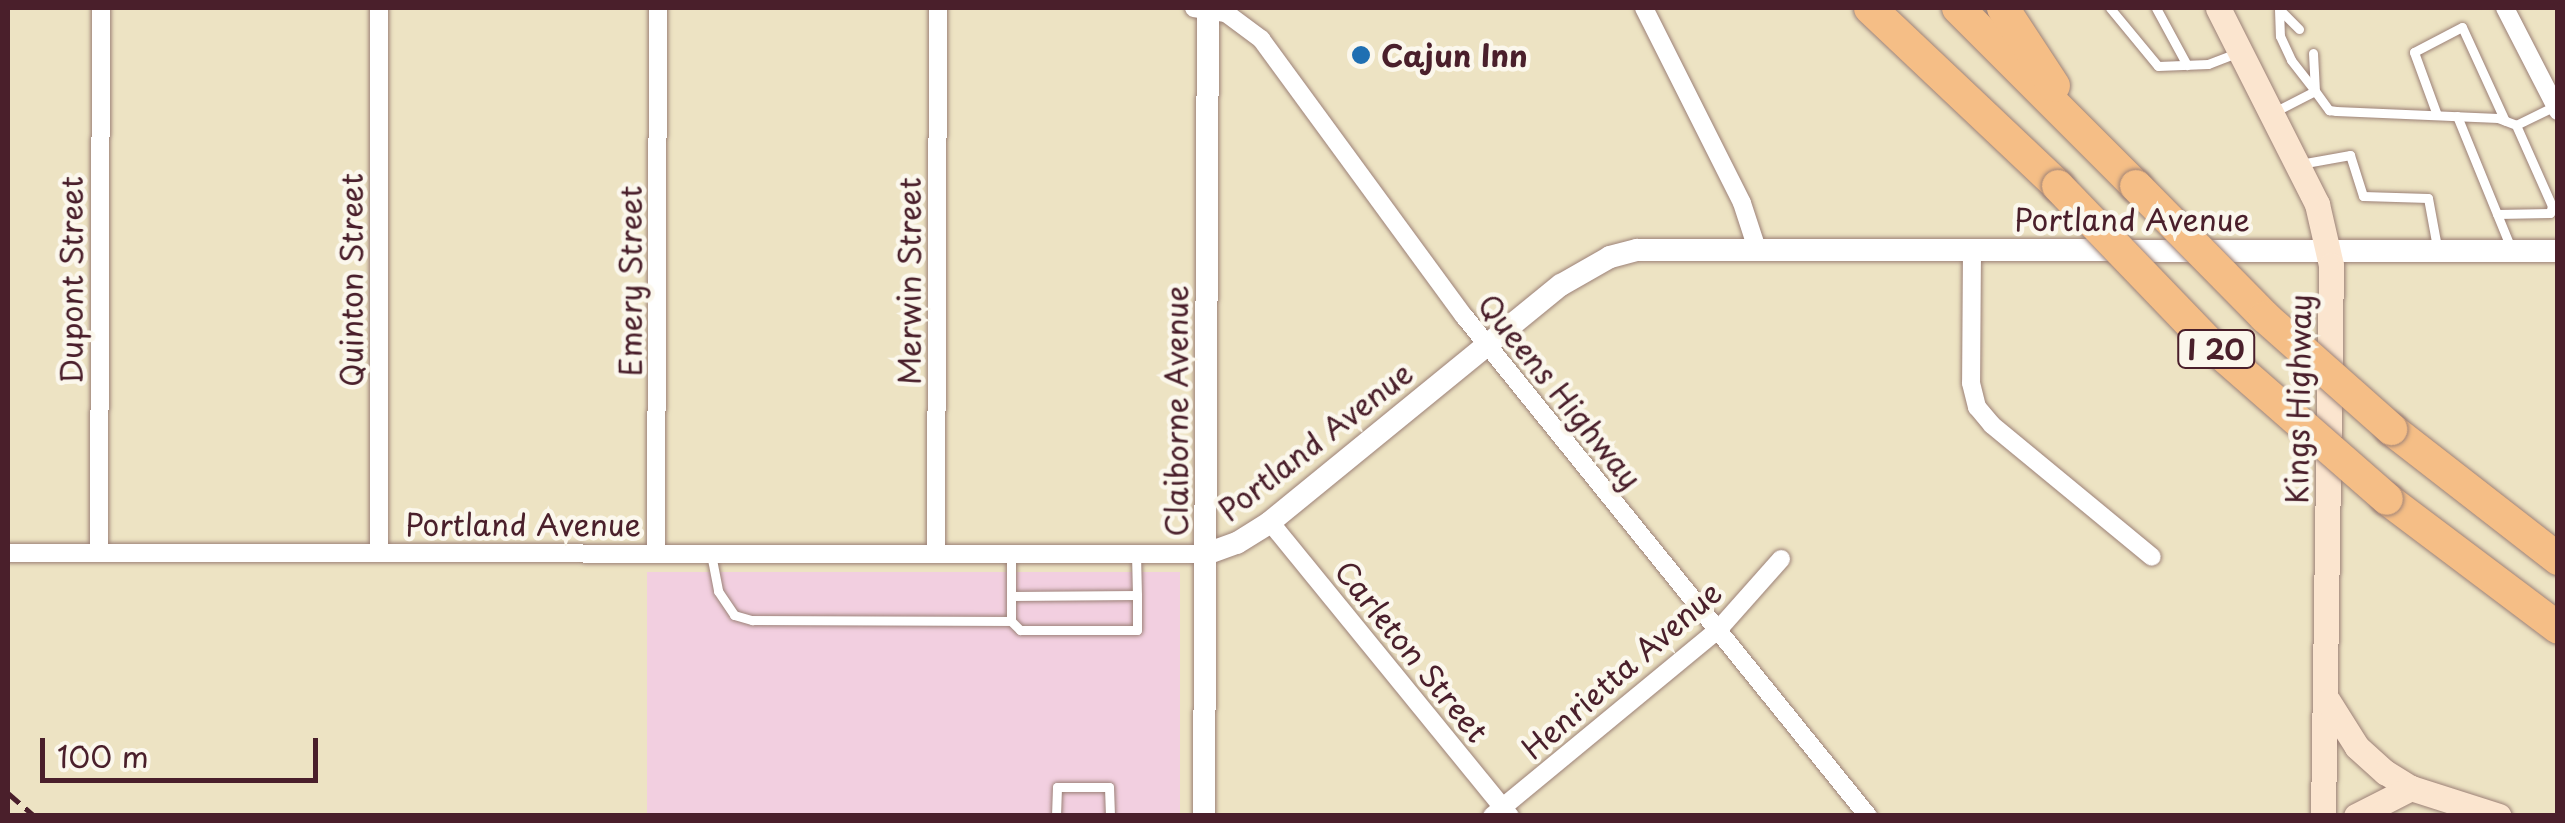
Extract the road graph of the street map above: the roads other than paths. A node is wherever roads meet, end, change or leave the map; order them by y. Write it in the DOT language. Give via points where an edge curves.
graph roads {
  1 [pos="101,8"];
  2 [pos="379,8"];
  3 [pos="658,8"];
  4 [pos="938,8"];
  5 [pos="1194,8"];
  6 [pos="1208,8"];
  7 [pos="1644,8"];
  8 [pos="1870,8"];
  9 [pos="1893,8"];
  10 [pos="1958,8"];
  11 [pos="2003,8"];
  12 [pos="2110,8"];
  13 [pos="2156,8"];
  14 [pos="2218,8"];
  15 [pos="2279,8"];
  16 [pos="2505,8"];
  17 [pos="2299,29"];
  18 [pos="2241,52"];
  19 [pos="2313,53"];
  20 [pos="2187,65"];
  21 [pos="2315,91"];
  22 [pos="2556,108"];
  23 [pos="2272,114"];
  24 [pos="2437,115"];
  25 [pos="2457,116"];
  26 [pos="2512,124"];
  27 [pos="2298,164"];
  28 [pos="2058,186"];
  29 [pos="2136,186"];
  30 [pos="2497,214"];
  31 [pos="1758,248"];
  32 [pos="1972,249"];
  33 [pos="2329,250"];
  34 [pos="2438,250"];
  35 [pos="2512,250"];
  36 [pos="2558,250"];
  37 [pos="1487,345"];
  38 [pos="1270,522"];
  39 [pos="8,553"];
  40 [pos="99,553"];
  41 [pos="379,553"];
  42 [pos="656,554"];
  43 [pos="711,554"];
  44 [pos="936,554"];
  45 [pos="1011,554"];
  46 [pos="1136,554"];
  47 [pos="1206,554"];
  48 [pos="2152,557"];
  49 [pos="1781,558"];
  50 [pos="2558,558"];
  51 [pos="1136,595"];
  52 [pos="1011,596"];
  53 [pos="1011,622"];
  54 [pos="2558,628"];
  55 [pos="1718,630"];
  56 [pos="2328,700"];
  57 [pos="2410,788"];
  58 [pos="1501,812"];
  59 [pos="1056,816"];
  60 [pos="1110,816"];
  61 [pos="1204,816"];
  62 [pos="1868,816"];
  63 [pos="2323,816"];
  64 [pos="2356,816"];
  65 [pos="2498,816"];
  1 -- 40 [label="street, Dupont Street"];
  2 -- 41 [label="street, Quinton Street"];
  3 -- 42 [label="street, Emery Street"];
  4 -- 44 [label="street, Merwin Street"];
  5 -- 6 [label="street"];
  6 -- 37 [label="street, Queens Highway" via="1238,18 1261,39"];
  6 -- 47 [label="street, Claiborne Avenue"];
  7 -- 31 [label="street"];
  8 -- 28 [label="highway"];
  9 -- 28 [label="highway, I 20"];
  10 -- 29 [label="highway, I 20"];
  11 -- 29 [label="highway" via="2062,97"];
  12 -- 20 [label="lane" via="2158,66"];
  13 -- 20 [label="lane"];
  14 -- 18 [label="main road, Kings Highway"];
  15 -- 17 [label="lane"];
  15 -- 21 [label="lane" via="2290,60"];
  16 -- 22 [label="street"];
  18 -- 20 [label="lane"];
  18 -- 23 [label="main road, Kings Highway"];
  19 -- 21 [label="lane"];
  21 -- 23 [label="lane"];
  21 -- 24 [label="lane" via="2329,110"];
  22 -- 26 [label="lane"];
  23 -- 27 [label="main road, Kings Highway"];
  24 -- 25 [label="lane"];
  24 -- 26 [label="lane" via="2414,52 2462,27"];
  25 -- 26 [label="lane"];
  25 -- 30 [label="lane"];
  26 -- 30 [label="lane" via="2552,206 2550,213"];
  27 -- 33 [label="main road, Kings Highway"];
  27 -- 34 [label="lane" via="2350,155 2364,196 2428,198"];
  28 -- 54 [label="highway, I 20, bridge" via="2210,344 2387,499"];
  29 -- 50 [label="highway, I 20, bridge" via="2265,317 2391,429"];
  30 -- 35 [label="lane"];
  31 -- 32 [label="street, Portland Avenue"];
  31 -- 37 [label="street, Portland Avenue" via="1666,248 1610,257 1561,285"];
  32 -- 33 [label="street, Portland Avenue"];
  32 -- 48 [label="street" via="1971,383 1977,407"];
  33 -- 34 [label="street, Portland Avenue"];
  33 -- 56 [label="main road, Kings Highway"];
  34 -- 35 [label="street, Portland Avenue"];
  35 -- 36 [label="street, Portland Avenue"];
  37 -- 38 [label="street, Portland Avenue"];
  37 -- 55 [label="street, Queens Highway"];
  38 -- 47 [label="street, Portland Avenue"];
  38 -- 58 [label="street, Carleton Street"];
  39 -- 40 [label="street, Portland Avenue"];
  40 -- 41 [label="street, Portland Avenue"];
  41 -- 42 [label="street, Portland Avenue"];
  42 -- 43 [label="street, Portland Avenue"];
  43 -- 44 [label="street, Portland Avenue"];
  43 -- 53 [label="lane" via="718,591 734,615 752,620"];
  44 -- 45 [label="street, Portland Avenue"];
  45 -- 46 [label="street, Portland Avenue"];
  45 -- 52 [label="lane"];
  46 -- 47 [label="street, Portland Avenue"];
  46 -- 51 [label="lane"];
  47 -- 61 [label="street, Claiborne Avenue"];
  49 -- 55 [label="street, Henrietta Avenue"];
  51 -- 52 [label="lane"];
  51 -- 53 [label="lane" via="1136,630 1020,630"];
  52 -- 53 [label="lane"];
  55 -- 58 [label="street, Henrietta Avenue"];
  55 -- 62 [label="street, Queens Highway"];
  56 -- 57 [label="main road" via="2357,747"];
  56 -- 63 [label="main road, Kings Highway"];
  57 -- 64 [label="main road"];
  57 -- 65 [label="main road"];
  59 -- 60 [label="lane" via="1057,787 1109,788"];
}
